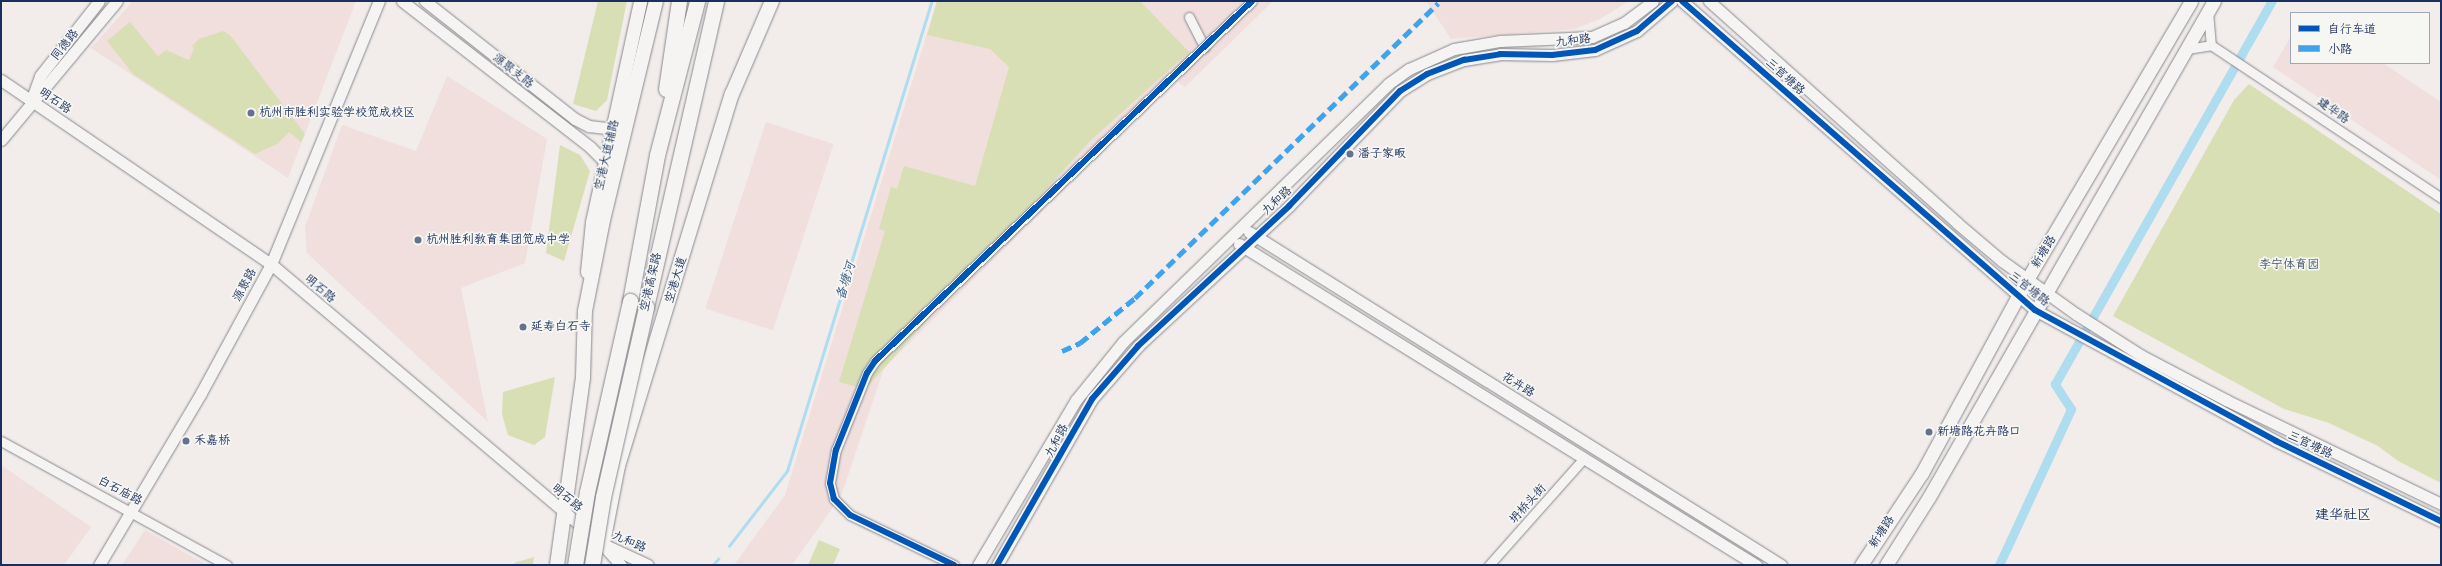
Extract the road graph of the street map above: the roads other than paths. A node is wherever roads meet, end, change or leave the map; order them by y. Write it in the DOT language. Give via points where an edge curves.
graph roads {
  1 [pos="99,1"];
  2 [pos="117,1"];
  3 [pos="379,1"];
  4 [pos="402,1"];
  5 [pos="425,1"];
  6 [pos="640,1"];
  7 [pos="656,1"];
  8 [pos="679,1"];
  9 [pos="697,1"];
  10 [pos="716,1"];
  11 [pos="724,1"];
  12 [pos="772,1"];
  13 [pos="779,1"];
  14 [pos="1252,1"];
  15 [pos="1653,1"];
  16 [pos="1672,1"];
  17 [pos="1682,1"];
  18 [pos="1709,1"];
  19 [pos="2191,1"];
  20 [pos="2211,6"];
  21 [pos="1189,16"];
  22 [pos="2211,44"];
  23 [pos="1204,47"];
  24 [pos="2187,49"];
  25 [pos="749,52"];
  26 [pos="698,75"];
  27 [pos="1,80"];
  28 [pos="31,101"];
  29 [pos="614,129"];
  30 [pos="1,140"];
  31 [pos="657,155"];
  32 [pos="606,163"];
  33 [pos="2441,198"];
  34 [pos="1241,227"];
  35 [pos="1256,235"];
  36 [pos="1230,238"];
  37 [pos="1243,246"];
  38 [pos="271,264"];
  39 [pos="2028,278"];
  40 [pos="2045,292"];
  41 [pos="2018,296"];
  42 [pos="2035,310"];
  43 [pos="585,311"];
  44 [pos="1,441"];
  45 [pos="1584,458"];
  46 [pos="2441,504"];
  47 [pos="133,511"];
  48 [pos="563,512"];
  49 [pos="2441,521"];
  50 [pos="602,544"];
  51 [pos="99,565"];
  52 [pos="227,565"];
  53 [pos="556,565"];
  54 [pos="575,565"];
  55 [pos="592,565"];
  56 [pos="599,565"];
  57 [pos="621,565"];
  58 [pos="648,565"];
  59 [pos="954,565"];
  60 [pos="978,565"];
  61 [pos="997,565"];
  62 [pos="1489,565"];
  63 [pos="1756,565"];
  64 [pos="1781,565"];
  65 [pos="1861,565"];
  66 [pos="1886,565"];
  1 -- 28 [label="street, 同德路" via="40,76"];
  2 -- 28 [label="street, 同德路" via="47,89"];
  3 -- 38 [label="street, 源聚路"];
  4 -- 32 [label="street, 源聚支路" via="590,147"];
  5 -- 29 [label="street, 源聚支路" via="575,119 589,126"];
  6 -- 29 [label="main road, 空港大道辅路"];
  7 -- 43 [label="main road" via="603,220"];
  8 -- 31 [label="highway"];
  9 -- 31 [label="highway, 空港高架路"];
  10 -- 26 [label="highway, 空港高架路"];
  11 -- 26 [label="highway"];
  12 -- 25 [label="main road, 空港大道"];
  13 -- 25 [label="main road"];
  14 -- 23 [label="street, bridge"];
  15 -- 34 [label="street, 九和路" via="1624,23 1592,37 1480,43 1454,49 1409,68 1388,84"];
  16 -- 35 [label="street, 九和路" via="1637,31 1596,50 1558,55 1500,54 1464,60 1412,82 1388,102 1366,129"];
  17 -- 41 [label="street, 三官塘路"];
  18 -- 39 [label="street, 三官塘路" via="1898,173 2002,261"];
  19 -- 39 [label="main road, 新塘路"];
  20 -- 22 [label="street"];
  20 -- 24 [label="main road, 新塘路"];
  21 -- 23 [label="street"];
  22 -- 24 [label="street"];
  22 -- 33 [label="street, 建华路"];
  23 -- 59 [label="street, bridge" via="875,361 867,373 835,456 830,483 834,499 850,515"];
  24 -- 40 [label="main road, 新塘路"];
  25 -- 50 [label="main road, 空港大道" via="732,94 618,466"];
  26 -- 55 [label="highway, 空港高架路, bridge" via="603,497"];
  27 -- 28 [label="street, 明石路"];
  28 -- 30 [label="street, 同德路"];
  28 -- 38 [label="street, 明石路"];
  29 -- 32 [label="main road, 空港大道辅路"];
  31 -- 54 [label="highway, 空港高架路, bridge" via="630,301 587,492"];
  32 -- 43 [label="main road, 空港大道辅路" via="592,222"];
  34 -- 35 [label="street, 花卉路"];
  34 -- 36 [label="street, 九和路"];
  35 -- 37 [label="street, 九和路"];
  35 -- 64 [label="street, 花卉路"];
  36 -- 37 [label="street"];
  36 -- 60 [label="street, 九和路" via="1123,342 1076,400"];
  37 -- 45 [label="street"];
  37 -- 61 [label="street, 九和路" via="1138,346 1092,399"];
  38 -- 47 [label="street, 源聚路"];
  38 -- 48 [label="street, 明石路"];
  39 -- 40 [label="street, 三官塘路"];
  39 -- 41 [label="main road, 新塘路"];
  40 -- 42 [label="main road, 新塘路"];
  40 -- 46 [label="street, 三官塘路" via="2107,333 2226,400"];
  41 -- 42 [label="street, 三官塘路"];
  41 -- 65 [label="main road, 新塘路" via="1922,473"];
  42 -- 49 [label="street, 三官塘路" via="2276,441"];
  42 -- 66 [label="main road, 新塘路" via="1929,497"];
  43 -- 48 [label="main road" via="583,377"];
  44 -- 47 [label="street, 白石庙路"];
  45 -- 62 [label="street, 坍桥头街"];
  45 -- 63 [label="street"];
  47 -- 51 [label="street, 源聚路"];
  47 -- 52 [label="street, 白石庙路"];
  48 -- 50 [label="street, 明石路"];
  48 -- 53 [label="main road"];
  50 -- 56 [label="main road, 空港大道"];
  50 -- 57 [label="street, 九和路"];
  50 -- 58 [label="street, 九和路"];
}
